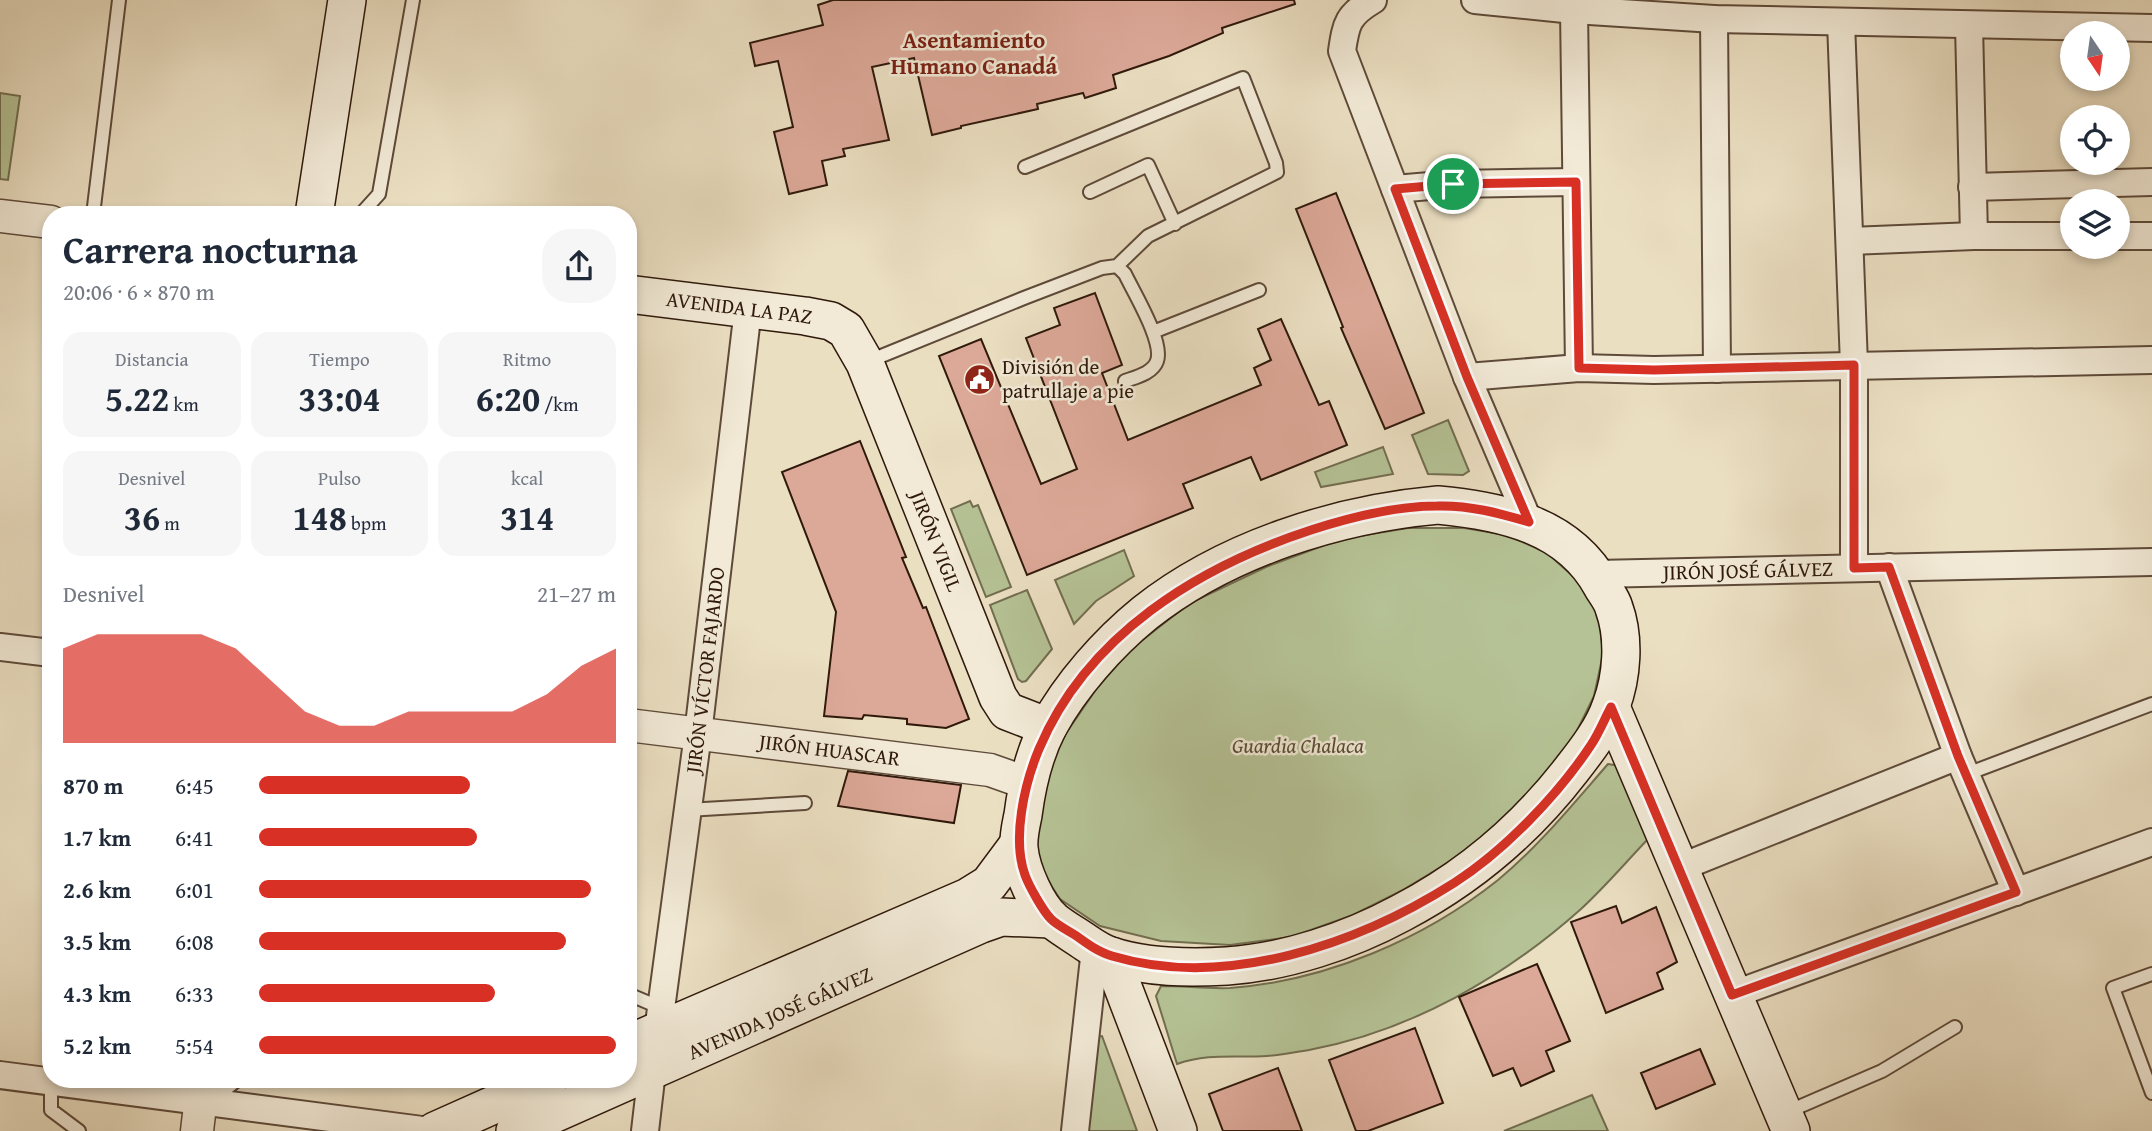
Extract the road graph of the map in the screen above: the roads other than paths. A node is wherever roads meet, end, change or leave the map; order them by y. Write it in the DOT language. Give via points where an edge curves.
graph roads {
  1 [pos="119,0"];
  2 [pos="347,0"];
  3 [pos="413,0"];
  4 [pos="1371,0"];
  5 [pos="1475,0"];
  6 [pos="1574,10"];
  7 [pos="1714,19"];
  8 [pos="1841,22"];
  9 [pos="1969,25"];
  10 [pos="2152,28"];
  11 [pos="1025,167"];
  12 [pos="1576,182"];
  13 [pos="2152,182"];
  14 [pos="1972,187"];
  15 [pos="1395,189"];
  16 [pos="1090,192"];
  17 [pos="94,206"];
  18 [pos="315,206"];
  19 [pos="368,206"];
  20 [pos="0,216"];
  21 [pos="42,221"];
  22 [pos="1175,224"];
  23 [pos="1974,236"];
  24 [pos="2060,236"];
  25 [pos="2130,236"];
  26 [pos="2152,236"];
  27 [pos="1850,241"];
  28 [pos="1117,266"];
  29 [pos="1259,290"];
  30 [pos="637,295"];
  31 [pos="748,309"];
  32 [pos="846,330"];
  33 [pos="1153,332"];
  34 [pos="2152,360"];
  35 [pos="865,363"];
  36 [pos="1854,365"];
  37 [pos="1579,368"];
  38 [pos="1717,369"];
  39 [pos="1467,377"];
  40 [pos="1125,381"];
  41 [pos="1529,522"];
  42 [pos="2152,562"];
  43 [pos="1889,567"];
  44 [pos="1854,568"];
  45 [pos="1596,574"];
  46 [pos="0,647"];
  47 [pos="42,652"];
  48 [pos="2152,704"];
  49 [pos="1611,707"];
  50 [pos="637,726"];
  51 [pos="1048,727"];
  52 [pos="698,734"];
  53 [pos="1962,765"];
  54 [pos="1027,783"];
  55 [pos="805,803"];
  56 [pos="687,810"];
  57 [pos="2152,842"];
  58 [pos="1018,845"];
  59 [pos="1679,868"];
  60 [pos="2016,892"];
  61 [pos="1051,919"];
  62 [pos="1103,953"];
  63 [pos="2152,974"];
  64 [pos="1732,995"];
  65 [pos="637,1008"];
  66 [pos="649,1027"];
  67 [pos="1955,1027"];
  68 [pos="652,1071"];
  69 [pos="0,1075"];
  70 [pos="637,1078"];
  71 [pos="42,1081"];
  72 [pos="51,1088"];
  73 [pos="92,1088"];
  74 [pos="226,1088"];
  75 [pos="531,1088"];
  76 [pos="613,1088"];
  77 [pos="2152,1093"];
  78 [pos="203,1104"];
  79 [pos="1787,1122"];
  80 [pos="79,1131"];
  81 [pos="433,1131"];
  82 [pos="514,1131"];
  83 [pos="645,1131"];
  84 [pos="1075,1131"];
  85 [pos="1178,1131"];
  1 -- 17 [label="lane"];
  2 -- 18 [label="main road"];
  3 -- 19 [label="lane" via="379,194"];
  4 -- 15 [label="street" via="1352,13 1342,51"];
  5 -- 6 [label="street"];
  6 -- 7 [label="street"];
  6 -- 12 [label="street"];
  7 -- 8 [label="street"];
  7 -- 38 [label="street"];
  8 -- 9 [label="street"];
  8 -- 27 [label="street"];
  9 -- 10 [label="street"];
  9 -- 14 [label="street"];
  11 -- 22 [label="lane" via="1243,78 1277,172"];
  12 -- 15 [label="street"];
  12 -- 37 [label="street"];
  13 -- 14 [label="street"];
  14 -- 23 [label="street"];
  15 -- 39 [label="street"];
  16 -- 22 [label="lane" via="1148,165"];
  20 -- 21 [label="street"];
  22 -- 28 [label="lane" via="1148,236"];
  23 -- 24 [label="street"];
  23 -- 27 [label="street"];
  25 -- 26 [label="street"];
  27 -- 36 [label="street"];
  28 -- 33 [label="lane"];
  28 -- 35 [label="lane" via="1037,293"];
  29 -- 33 [label="lane"];
  30 -- 31 [label="main road, AVENIDA LA PAZ"];
  31 -- 32 [label="main road, AVENIDA LA PAZ" via="831,321"];
  31 -- 52 [label="street, JIRÓN VÍCTOR FAJARDO"];
  32 -- 35 [label="main road, JIRÓN VIGIL"];
  33 -- 40 [label="lane" via="1159,346 1157,363"];
  34 -- 36 [label="street"];
  35 -- 51 [label="main road, JIRÓN VIGIL" via="998,697 1007,711"];
  36 -- 38 [label="street"];
  36 -- 44 [label="street"];
  37 -- 38 [label="street"];
  37 -- 39 [label="street"];
  39 -- 41 [label="street"];
  41 -- 45 [label="main road" via="1565,543"];
  41 -- 51 [label="main road" via="1483,509 1438,506 1341,520 1283,539 1188,584 1143,615 1100,657"];
  42 -- 43 [label="street, JIRÓN JOSÉ GÁLVEZ"];
  43 -- 44 [label="street, JIRÓN JOSÉ GÁLVEZ"];
  43 -- 53 [label="street"];
  44 -- 45 [label="street, JIRÓN JOSÉ GÁLVEZ"];
  45 -- 49 [label="main road" via="1614,608 1620,644"];
  46 -- 47 [label="street"];
  48 -- 53 [label="lane"];
  49 -- 59 [label="main road"];
  49 -- 62 [label="main road" via="1591,745 1534,814 1457,881 1398,915 1294,954 1249,964 1150,964"];
  50 -- 52 [label="street, JIRÓN HUASCAR"];
  51 -- 54 [label="main road"];
  52 -- 54 [label="street, JIRÓN HUASCAR" via="990,770"];
  52 -- 56 [label="street, JIRÓN VÍCTOR FAJARDO"];
  53 -- 59 [label="street"];
  53 -- 60 [label="street"];
  54 -- 58 [label="main road"];
  55 -- 56 [label="lane"];
  56 -- 66 [label="street, JIRÓN VÍCTOR FAJARDO"];
  57 -- 60 [label="street"];
  58 -- 61 [label="main road" via="1026,878"];
  58 -- 66 [label="main road, AVENIDA JOSÉ GÁLVEZ" via="989,884 968,897"];
  59 -- 64 [label="main road"];
  60 -- 64 [label="street"];
  61 -- 62 [label="main road"];
  61 -- 68 [label="main road, AVENIDA JOSÉ GÁLVEZ" via="1001,917 981,924"];
  62 -- 84 [label="street"];
  62 -- 85 [label="main road"];
  63 -- 77 [label="lane" via="2113,988"];
  64 -- 79 [label="main road"];
  65 -- 66 [label="lane"];
  67 -- 79 [label="lane"];
  68 -- 70 [label="main road, AVENIDA JOSÉ GÁLVEZ"];
  68 -- 83 [label="street"];
  69 -- 71 [label="street"];
  72 -- 80 [label="lane" via="51,1110"];
  73 -- 78 [label="street"];
  74 -- 78 [label="lane"];
  75 -- 81 [label="main road"];
  76 -- 82 [label="main road, AVENIDA JOSÉ GÁLVEZ"];
  78 -- 81 [label="street"];
}
